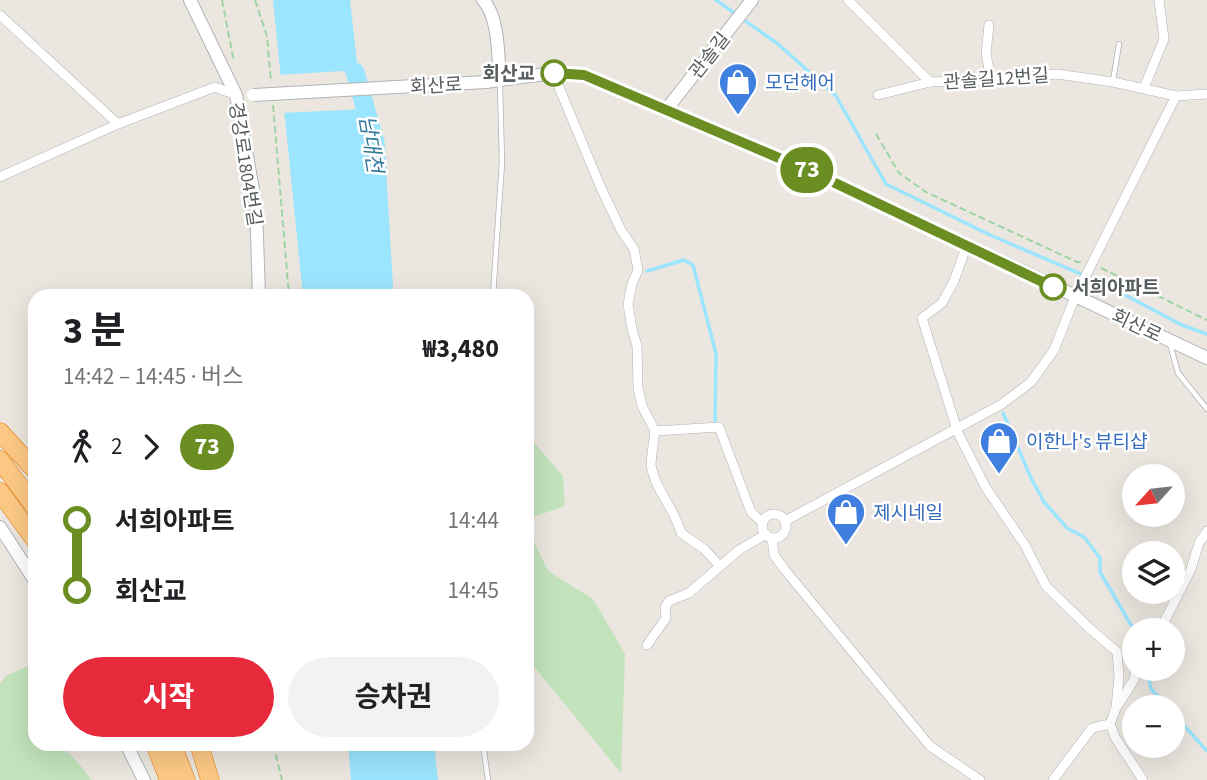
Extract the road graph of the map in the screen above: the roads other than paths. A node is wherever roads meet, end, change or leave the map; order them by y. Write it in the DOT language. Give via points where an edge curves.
graph roads {
  1 [pos="190,0"];
  2 [pos="483,0"];
  3 [pos="752,0"];
  4 [pos="848,0"];
  5 [pos="1159,0"];
  6 [pos="0,15"];
  7 [pos="989,25"];
  8 [pos="1119,44"];
  9 [pos="554,73"];
  10 [pos="500,79"];
  11 [pos="990,80"];
  12 [pos="930,82"];
  13 [pos="1113,82"];
  14 [pos="1144,88"];
  15 [pos="1207,94"];
  16 [pos="236,95"];
  17 [pos="878,95"];
  18 [pos="1176,96"];
  19 [pos="666,110"];
  20 [pos="118,124"];
  21 [pos="0,177"];
  22 [pos="967,245"];
  23 [pos="259,289"];
  24 [pos="493,289"];
  25 [pos="1075,297"];
  26 [pos="1168,340"];
  27 [pos="1207,358"];
  28 [pos="1207,409"];
  29 [pos="956,427"];
  30 [pos="655,431"];
  31 [pos="0,432"];
  32 [pos="0,460"];
  33 [pos="28,462"];
  34 [pos="0,492"];
  35 [pos="28,498"];
  36 [pos="785,521"];
  37 [pos="763,523"];
  38 [pos="1,530"];
  39 [pos="28,530"];
  40 [pos="1207,531"];
  41 [pos="769,536"];
  42 [pos="720,566"];
  43 [pos="28,570"];
  44 [pos="1166,618"];
  45 [pos="647,645"];
  46 [pos="1133,681"];
  47 [pos="1116,708"];
  48 [pos="1110,724"];
  49 [pos="130,751"];
  50 [pos="158,751"];
  51 [pos="175,751"];
  52 [pos="201,751"];
  53 [pos="483,751"];
  54 [pos="144,780"];
  55 [pos="169,780"];
  56 [pos="186,780"];
  57 [pos="210,780"];
  58 [pos="488,780"];
  59 [pos="979,780"];
  60 [pos="1053,780"];
  61 [pos="1143,780"];
  1 -- 16 [label="street, 경강로1804번길"];
  2 -- 10 [label="street" via="497,37"];
  3 -- 19 [label="street, 관솔길"];
  4 -- 12 [label="street, 관솔길12번길"];
  5 -- 14 [label="street" via="1164,39"];
  6 -- 20 [label="street"];
  7 -- 11 [label="street" via="985,53"];
  8 -- 13 [label="lane"];
  9 -- 10 [label="street, 회산로"];
  9 -- 19 [label="street, 회산로" via="584,75"];
  9 -- 30 [label="street" via="601,188 634,249 638,270 628,304 638,388"];
  10 -- 16 [label="street, 회산로, bridge"];
  10 -- 24 [label="lane" via="502,162"];
  11 -- 12 [label="street, 관솔길12번길"];
  11 -- 13 [label="street, 관솔길12번길" via="1057,74"];
  12 -- 17 [label="street"];
  13 -- 14 [label="street, 관솔길12번길"];
  14 -- 18 [label="street, 관솔길12번길"];
  15 -- 18 [label="street, 관솔길12번길"];
  16 -- 20 [label="street, 회산로" via="215,87"];
  16 -- 23 [label="street, 경강로1804번길" via="256,206"];
  18 -- 25 [label="street"];
  19 -- 22 [label="street, 회산로"];
  20 -- 21 [label="street, 회산로"];
  22 -- 25 [label="street, 회산로"];
  22 -- 29 [label="street" via="942,303 922,318"];
  25 -- 26 [label="street, 회산로"];
  25 -- 29 [label="street" via="1054,350 1031,382 1002,404"];
  26 -- 27 [label="street, 회산로"];
  26 -- 28 [label="lane" via="1178,373"];
  29 -- 36 [label="street"];
  29 -- 47 [label="street" via="986,488 1046,586 1117,652"];
  30 -- 37 [label="street" via="719,428 751,512"];
  30 -- 42 [label="street" via="651,462 681,533"];
  31 -- 33 [label="highway"];
  32 -- 35 [label="highway"];
  34 -- 39 [label="highway"];
  36 -- 37 [label="street" via="771,515"];
  36 -- 41 [label="street" via="783,535"];
  37 -- 41 [label="street"];
  38 -- 43 [label="street"];
  40 -- 44 [label="street"];
  41 -- 42 [label="street" via="739,550"];
  41 -- 59 [label="street" via="774,555 785,570 930,746"];
  42 -- 45 [label="street" via="689,593 669,600 666,618"];
  46 -- 47 [label="street"];
  47 -- 48 [label="street"];
  48 -- 60 [label="street" via="1092,728"];
  48 -- 61 [label="street"];
  49 -- 54 [label="street"];
  50 -- 55 [label="highway"];
  51 -- 56 [label="highway"];
  52 -- 57 [label="highway"];
  53 -- 58 [label="lane"];
}
